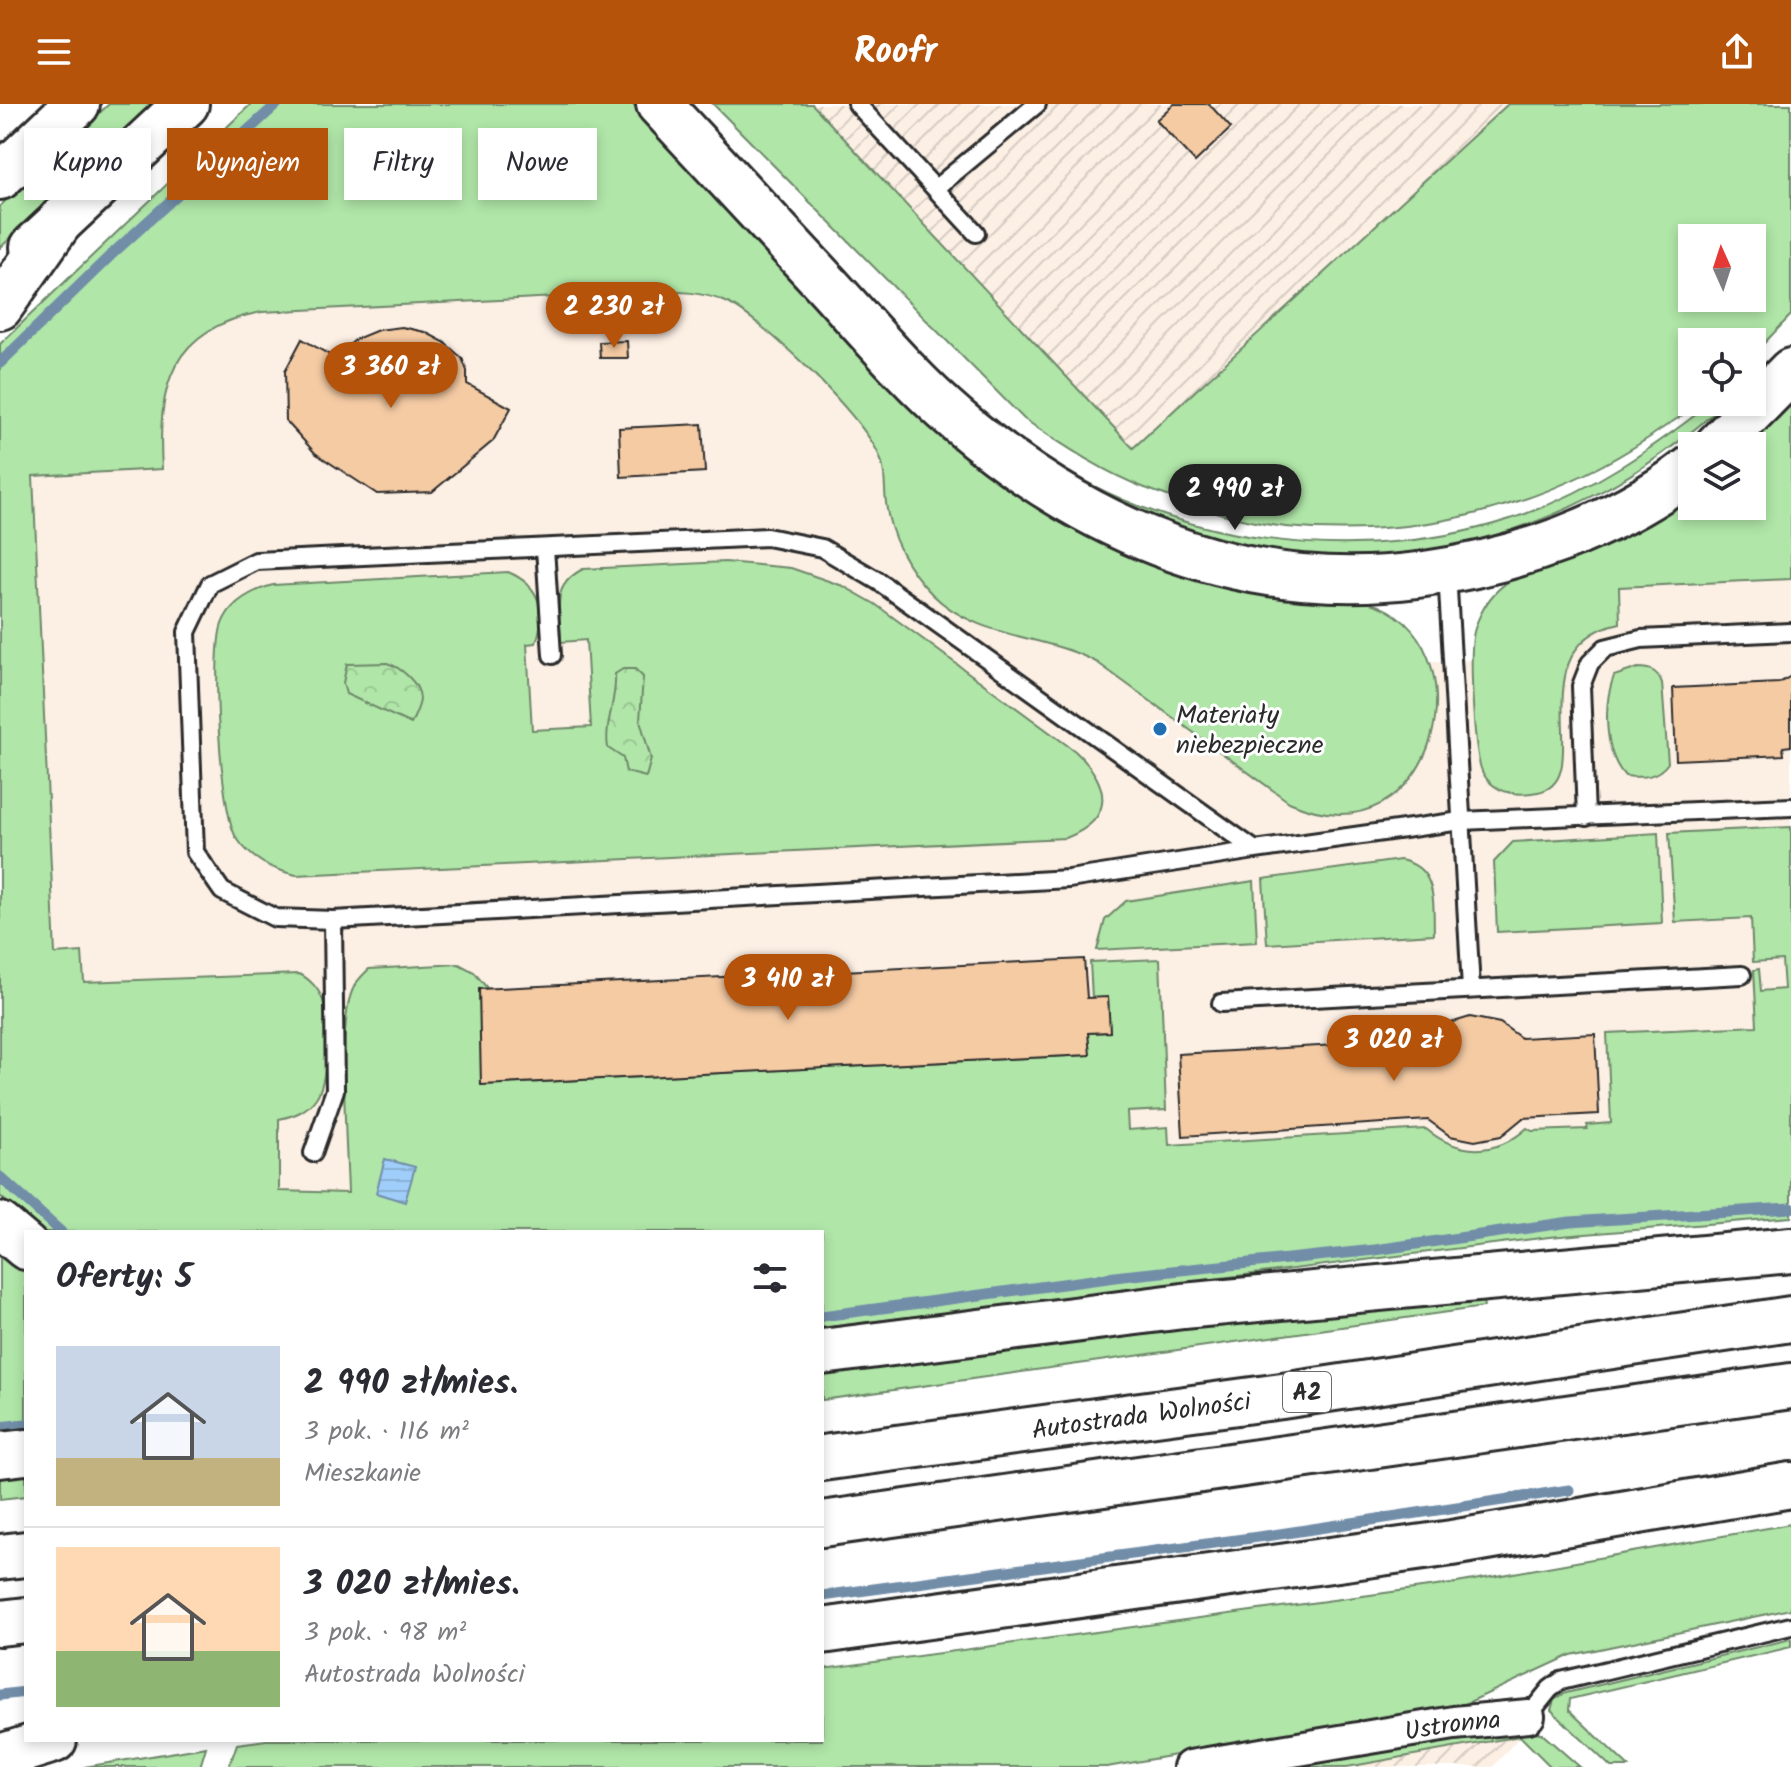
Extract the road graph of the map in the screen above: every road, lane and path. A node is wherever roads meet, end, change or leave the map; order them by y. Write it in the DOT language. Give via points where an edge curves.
graph roads {
  1 [pos="77,104"];
  2 [pos="186,104"];
  3 [pos="659,104"];
  4 [pos="857,104"];
  5 [pos="1037,104"];
  6 [pos="0,177"];
  7 [pos="936,188"];
  8 [pos="61,220"];
  9 [pos="976,233"];
  10 [pos="0,277"];
  11 [pos="0,307"];
  12 [pos="1786,375"];
  13 [pos="1731,432"];
  14 [pos="1678,478"];
  15 [pos="545,548"];
  16 [pos="1447,571"];
  17 [pos="1791,632"];
  18 [pos="552,655"];
  19 [pos="1791,807"];
  20 [pos="1586,817"];
  21 [pos="1461,821"];
  22 [pos="1255,850"];
  23 [pos="333,920"];
  24 [pos="1742,975"];
  25 [pos="1471,989"];
  26 [pos="1221,1003"];
  27 [pos="313,1153"];
  28 [pos="0,1225"];
  29 [pos="24,1245"];
  30 [pos="1791,1250"];
  31 [pos="1791,1319"];
  32 [pos="824,1352"];
  33 [pos="1791,1386"];
  34 [pos="24,1452"];
  35 [pos="0,1455"];
  36 [pos="824,1458"];
  37 [pos="1791,1485"];
  38 [pos="824,1524"];
  39 [pos="24,1554"];
  40 [pos="0,1557"];
  41 [pos="24,1620"];
  42 [pos="0,1623"];
  43 [pos="1791,1626"];
  44 [pos="824,1631"];
  45 [pos="1528,1716"];
  46 [pos="24,1725"];
  47 [pos="0,1728"];
  48 [pos="48,1742"];
  49 [pos="0,1757"];
  50 [pos="1190,1767"];
  1 -- 6 [label="main road"];
  2 -- 8 [label="main road"];
  3 -- 16 [label="main road" via="955,418 1078,508 1180,552 1263,573 1345,579"];
  4 -- 7 [label="lane"];
  5 -- 7 [label="lane"];
  7 -- 9 [label="lane"];
  8 -- 10 [label="main road"];
  8 -- 11 [label="main road"];
  12 -- 13 [label="main road"];
  14 -- 16 [label="main road" via="1646,500 1561,539"];
  15 -- 18 [label="lane"];
  15 -- 22 [label="lane" via="767,537 822,548 878,581"];
  15 -- 23 [label="lane" via="256,561 210,584 187,632 195,852 222,891 248,905 275,918"];
  16 -- 21 [label="lane"];
  17 -- 20 [label="lane" via="1641,639 1605,648 1590,663 1581,686"];
  19 -- 20 [label="lane"];
  20 -- 21 [label="lane"];
  21 -- 22 [label="lane"];
  21 -- 25 [label="lane"];
  22 -- 23 [label="lane" via="1069,879"];
  23 -- 27 [label="lane" via="335,1090"];
  24 -- 25 [label="lane"];
  25 -- 26 [label="lane"];
  28 -- 29 [label="main road"];
  30 -- 32 [label="main road" via="1183,1306"];
  31 -- 36 [label="main road, Autostrada Wolności / A2"];
  33 -- 38 [label="main road"];
  34 -- 35 [label="main road"];
  37 -- 44 [label="main road" via="1452,1543"];
  39 -- 40 [label="main road"];
  41 -- 42 [label="main road"];
  43 -- 45 [label="lane" via="1561,1681"];
  45 -- 50 [label="street, Ustronna" via="1454,1723"];
  46 -- 47 [label="main road"];
  48 -- 49 [label="main road"];
}
